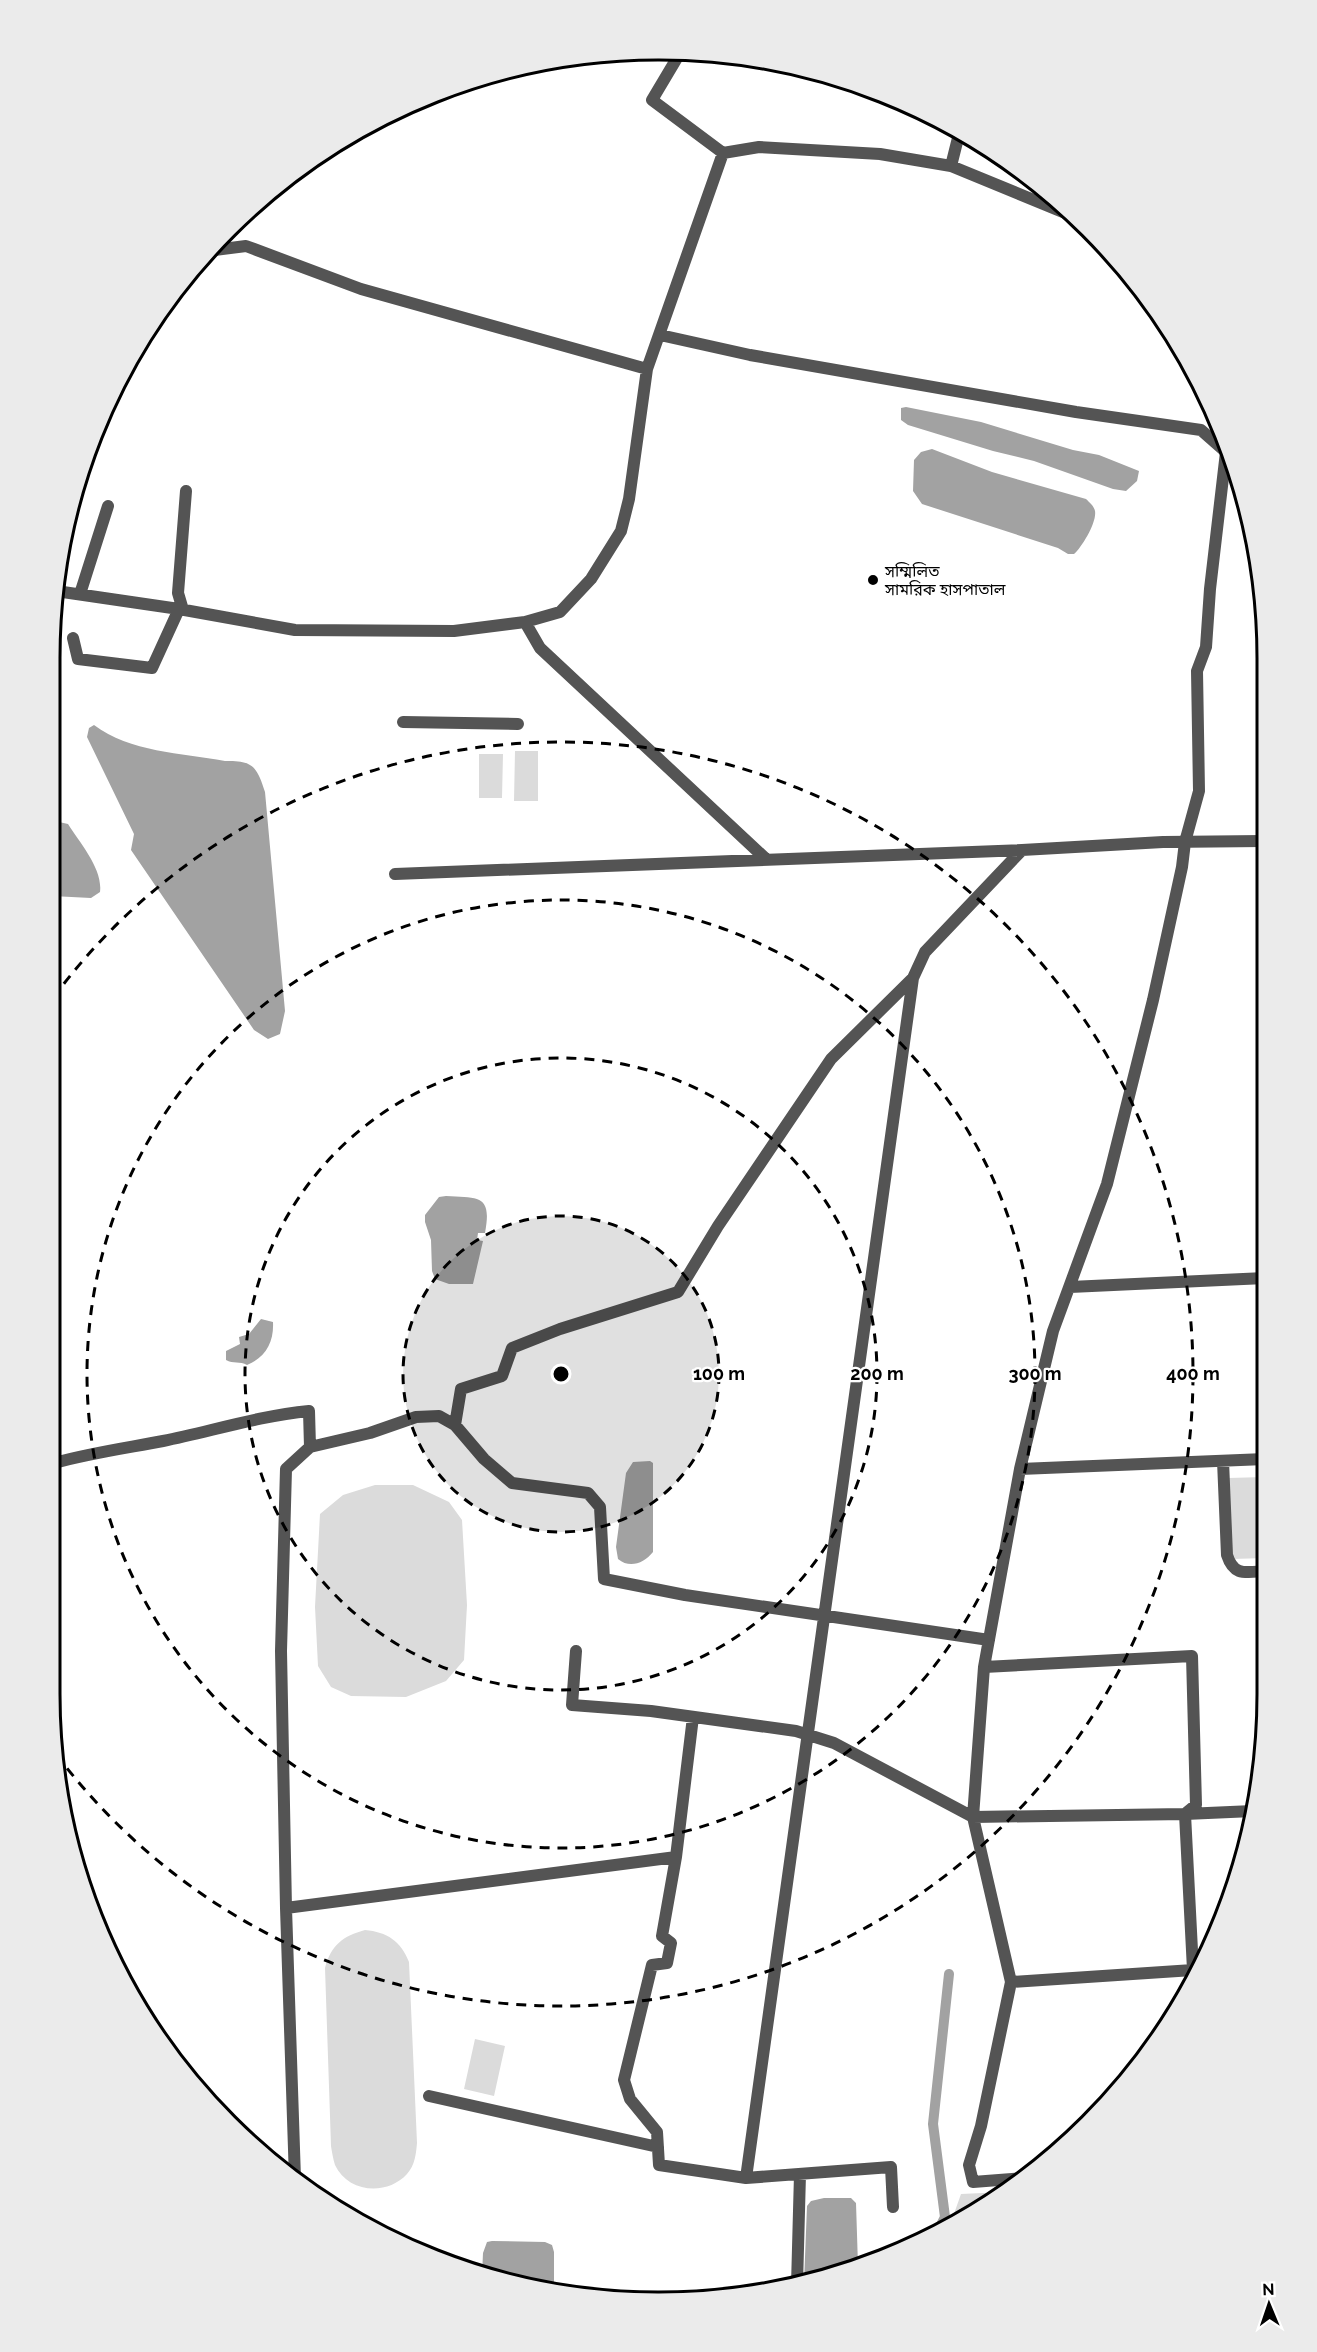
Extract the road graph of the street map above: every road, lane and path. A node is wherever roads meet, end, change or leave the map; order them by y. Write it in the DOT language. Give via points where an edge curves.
graph roads {
  1 [pos="676,60"];
  2 [pos="958,140"];
  3 [pos="723,153"];
  4 [pos="951,166"];
  5 [pos="1051,207"];
  6 [pos="222,249"];
  7 [pos="660,335"];
  8 [pos="647,369"];
  9 [pos="1216,441"];
  10 [pos="1224,464"];
  11 [pos="186,491"];
  12 [pos="108,506"];
  13 [pos="64,592"];
  14 [pos="80,594"];
  15 [pos="181,610"];
  16 [pos="525,622"];
  17 [pos="73,639"];
  18 [pos="404,722"];
  19 [pos="518,724"];
  20 [pos="1185,842"];
  21 [pos="1257,842"];
  22 [pos="1022,850"];
  23 [pos="767,860"];
  24 [pos="395,874"];
  25 [pos="913,978"];
  26 [pos="1257,1278"];
  27 [pos="1070,1287"];
  28 [pos="455,1425"];
  29 [pos="310,1447"];
  30 [pos="1257,1459"];
  31 [pos="60,1461"];
  32 [pos="1223,1461"];
  33 [pos="1020,1469"];
  34 [pos="1257,1571"];
  35 [pos="824,1615"];
  36 [pos="989,1640"];
  37 [pos="576,1651"];
  38 [pos="984,1667"];
  39 [pos="693,1717"];
  40 [pos="1245,1811"];
  41 [pos="1185,1814"];
  42 [pos="973,1817"];
  43 [pos="676,1857"];
  44 [pos="286,1908"];
  45 [pos="1194,1959"];
  46 [pos="1189,1970"];
  47 [pos="1011,1982"];
  48 [pos="429,2096"];
  49 [pos="658,2147"];
  50 [pos="295,2168"];
  51 [pos="800,2174"];
  52 [pos="746,2178"];
  53 [pos="1007,2179"];
  54 [pos="893,2207"];
  55 [pos="797,2275"];
  1 -- 3 [label="street" via="652,100"];
  2 -- 4 [label="street"];
  3 -- 4 [label="street" via="759,147 880,154"];
  3 -- 7 [label="street"];
  4 -- 5 [label="street"];
  6 -- 8 [label="street" via="246,246 361,290"];
  7 -- 8 [label="street"];
  7 -- 9 [label="street" via="750,355 1201,430"];
  8 -- 16 [label="street" via="621,531 591,579 560,612"];
  10 -- 20 [label="street" via="1206,647 1197,671 1199,791"];
  11 -- 15 [label="street" via="178,576"];
  12 -- 14 [label="street"];
  13 -- 14 [label="street"];
  14 -- 15 [label="street"];
  15 -- 16 [label="street" via="294,630 454,631"];
  15 -- 17 [label="street" via="152,668 78,660"];
  16 -- 23 [label="street" via="540,648"];
  18 -- 19 [label="street"];
  20 -- 21 [label="street"];
  20 -- 22 [label="street"];
  20 -- 27 [label="street" via="1153,1000 1107,1184"];
  22 -- 23 [label="street"];
  22 -- 25 [label="street" via="925,952"];
  23 -- 24 [label="street"];
  25 -- 28 [label="street" via="831,1059 678,1292 512,1348 502,1376 461,1389"];
  25 -- 35 [label="street"];
  26 -- 27 [label="street"];
  27 -- 33 [label="street" via="1053,1331"];
  28 -- 29 [label="street" via="439,1416 416,1417"];
  28 -- 35 [label="street" via="484,1459 512,1483 588,1493 600,1507 604,1579"];
  29 -- 31 [label="street" via="309,1411"];
  29 -- 44 [label="street" via="286,1469 281,1651"];
  30 -- 32 [label="street"];
  32 -- 33 [label="street"];
  32 -- 34 [label="street" via="1227,1555 1231,1566 1239,1572"];
  33 -- 36 [label="street"];
  35 -- 36 [label="street"];
  35 -- 52 [label="street"];
  36 -- 38 [label="street"];
  37 -- 39 [label="street" via="572,1705"];
  38 -- 41 [label="street" via="1192,1656 1196,1805"];
  38 -- 42 [label="street"];
  39 -- 42 [label="street" via="796,1731 834,1743"];
  39 -- 43 [label="street"];
  40 -- 41 [label="street"];
  41 -- 42 [label="street"];
  41 -- 45 [label="street"];
  42 -- 47 [label="street"];
  43 -- 44 [label="street"];
  43 -- 49 [label="street" via="662,1936 671,1943 667,1963 652,1965 624,2080 630,2099 657,2132"];
  44 -- 50 [label="street"];
  46 -- 47 [label="street"];
  47 -- 53 [label="street" via="969,2165 973,2182"];
  48 -- 49 [label="street"];
  49 -- 52 [label="street" via="659,2165"];
  51 -- 52 [label="street"];
  51 -- 54 [label="street" via="891,2167"];
  51 -- 55 [label="street"];
}
